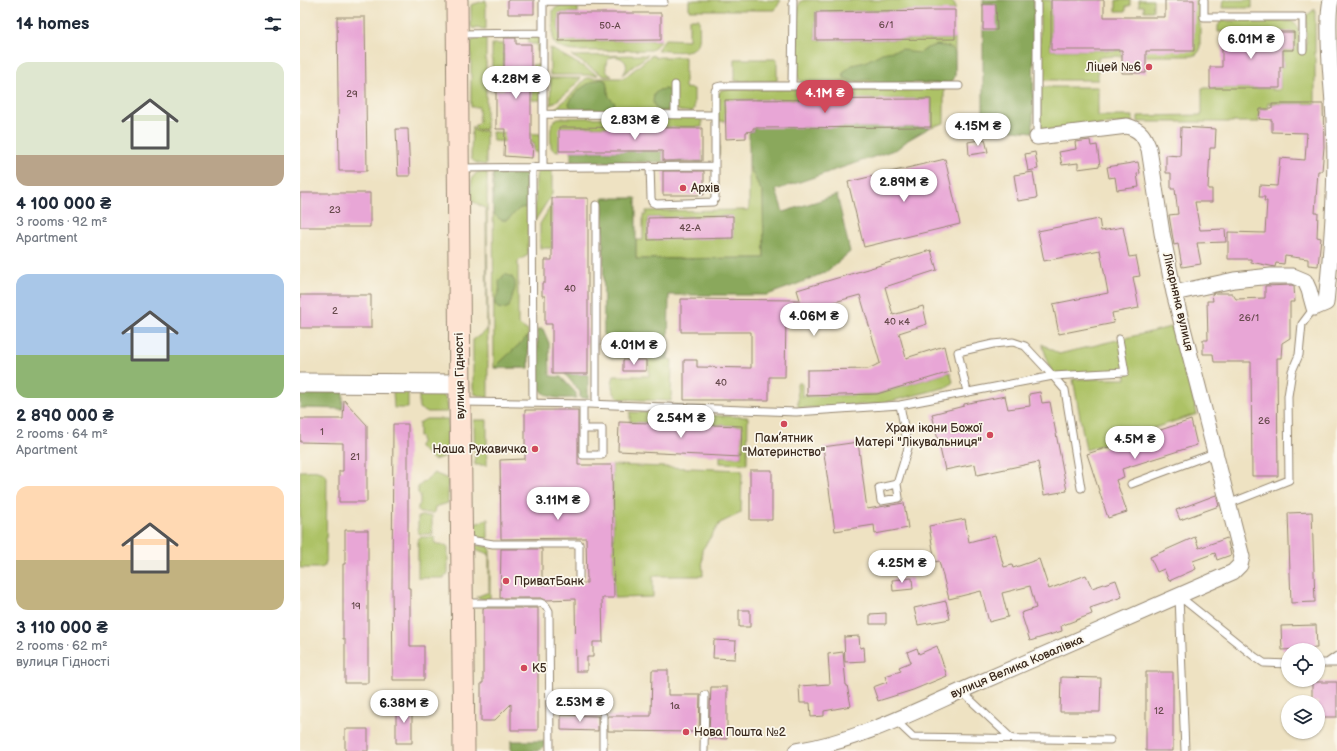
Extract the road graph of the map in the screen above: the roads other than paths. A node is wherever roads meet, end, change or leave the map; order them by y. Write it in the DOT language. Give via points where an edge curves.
graph roads {
  1 [pos="457,0"];
  2 [pos="543,0"];
  3 [pos="793,0"];
  4 [pos="1037,0"];
  5 [pos="1204,0"];
  6 [pos="1331,0"];
  7 [pos="664,2"];
  8 [pos="543,33"];
  9 [pos="457,34"];
  10 [pos="1303,50"];
  11 [pos="675,85"];
  12 [pos="792,86"];
  13 [pos="959,86"];
  14 [pos="544,114"];
  15 [pos="675,114"];
  16 [pos="715,115"];
  17 [pos="1037,136"];
  18 [pos="650,166"];
  19 [pos="715,166"];
  20 [pos="532,167"];
  21 [pos="544,167"];
  22 [pos="458,168"];
  23 [pos="596,205"];
  24 [pos="1174,293"];
  25 [pos="1314,308"];
  26 [pos="1119,339"];
  27 [pos="1054,376"];
  28 [pos="300,383"];
  29 [pos="967,392"];
  30 [pos="460,393"];
  31 [pos="533,402"];
  32 [pos="583,404"];
  33 [pos="596,404"];
  34 [pos="900,405"];
  35 [pos="583,429"];
  36 [pos="1214,453"];
  37 [pos="897,484"];
  38 [pos="1131,484"];
  39 [pos="1081,488"];
  40 [pos="1228,504"];
  41 [pos="461,539"];
  42 [pos="1233,572"];
  43 [pos="579,578"];
  44 [pos="1179,596"];
  45 [pos="462,603"];
  46 [pos="1337,656"];
  47 [pos="1327,663"];
  48 [pos="1337,663"];
  49 [pos="1281,664"];
  50 [pos="961,691"];
  51 [pos="705,695"];
  52 [pos="603,716"];
  53 [pos="894,720"];
  54 [pos="1011,738"];
  55 [pos="1110,740"];
  56 [pos="464,751"];
  57 [pos="550,751"];
  58 [pos="603,751"];
  59 [pos="704,751"];
  60 [pos="798,751"];
  61 [pos="1185,751"];
  1 -- 9 [label="main road, вулиця Гідності"];
  2 -- 7 [label="lane"];
  2 -- 8 [label="lane"];
  3 -- 12 [label="lane"];
  4 -- 17 [label="lane"];
  5 -- 10 [label="lane" via="1204,17 1303,17"];
  6 -- 25 [label="street" via="1329,59 1335,170 1326,303"];
  8 -- 9 [label="lane"];
  8 -- 14 [label="lane"];
  9 -- 22 [label="main road, вулиця Гідності"];
  11 -- 15 [label="lane"];
  12 -- 13 [label="lane"];
  12 -- 16 [label="lane" via="717,87"];
  14 -- 15 [label="lane"];
  14 -- 21 [label="lane"];
  15 -- 16 [label="lane"];
  16 -- 19 [label="lane"];
  17 -- 24 [label="street, Лікарняна вулиця" via="1127,126 1136,128 1144,136 1149,149"];
  18 -- 19 [label="lane"];
  18 -- 19 [label="lane" via="651,198 656,204 713,202"];
  18 -- 21 [label="lane"];
  20 -- 21 [label="lane"];
  20 -- 22 [label="lane"];
  20 -- 31 [label="lane"];
  22 -- 30 [label="main road, вулиця Гідності"];
  23 -- 33 [label="lane"];
  24 -- 25 [label="street" via="1234,280 1293,276 1305,281"];
  24 -- 36 [label="street, Лікарняна вулиця"];
  25 -- 40 [label="lane" via="1302,324 1299,355 1292,371 1288,396 1289,480"];
  26 -- 27 [label="lane" via="1125,372"];
  27 -- 29 [label="lane"];
  27 -- 29 [label="lane" via="1025,346 1013,342 993,344 958,352"];
  27 -- 39 [label="lane" via="1065,390"];
  28 -- 30 [label="street"];
  29 -- 34 [label="lane"];
  30 -- 31 [label="lane"];
  30 -- 41 [label="main road, вулиця Гідності"];
  31 -- 32 [label="lane"];
  32 -- 33 [label="lane"];
  32 -- 35 [label="lane"];
  33 -- 34 [label="lane" via="796,412"];
  34 -- 37 [label="lane" via="908,448"];
  35 -- 35 [label="lane" via="583,455 602,455 602,429"];
  36 -- 38 [label="lane"];
  36 -- 40 [label="street, Лікарняна вулиця"];
  40 -- 42 [label="street, Лікарняна вулиця" via="1242,557 1240,565"];
  41 -- 43 [label="lane" via="493,544 579,544"];
  41 -- 45 [label="main road, вулиця Гідності"];
  42 -- 44 [label="street, вулиця Велика Ковалівка"];
  44 -- 49 [label="lane" via="1254,657 1264,663"];
  44 -- 50 [label="street, вулиця Велика Ковалівка"];
  44 -- 61 [label="lane"];
  45 -- 56 [label="main road, вулиця Гідності"];
  45 -- 57 [label="lane" via="541,603 549,611"];
  46 -- 47 [label="lane"];
  47 -- 48 [label="lane"];
  50 -- 53 [label="street, вулиця Велика Ковалівка"];
  50 -- 54 [label="lane"];
  51 -- 59 [label="lane"];
  52 -- 58 [label="lane"];
  53 -- 54 [label="lane" via="913,737"];
  53 -- 60 [label="street, вулиця Велика Ковалівка" via="830,743"];
  54 -- 55 [label="lane"];
}
